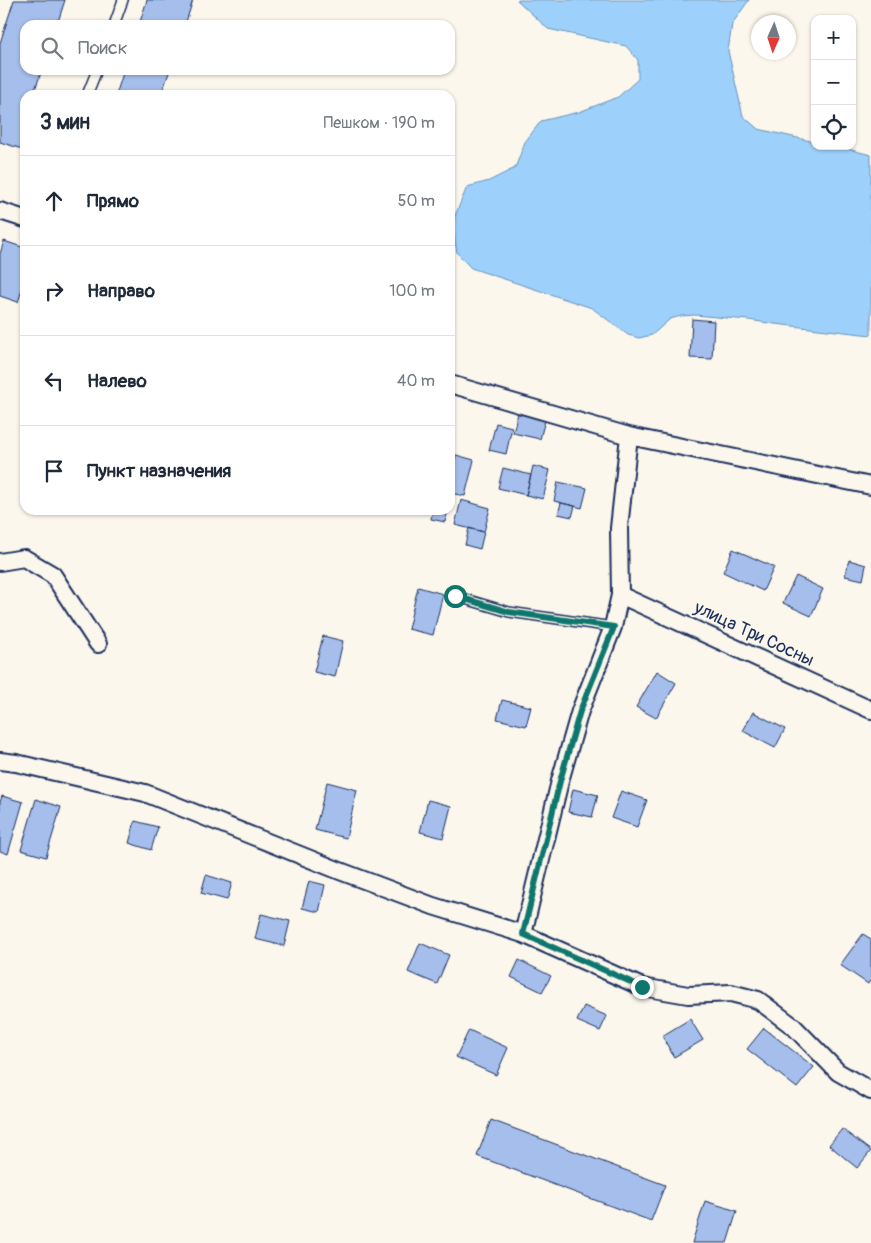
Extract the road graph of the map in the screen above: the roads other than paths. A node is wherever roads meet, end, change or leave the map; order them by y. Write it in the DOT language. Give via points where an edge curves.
graph roads {
  1 [pos="123,0"];
  2 [pos="116,20"];
  3 [pos="95,75"];
  4 [pos="89,90"];
  5 [pos="0,210"];
  6 [pos="20,217"];
  7 [pos="455,385"];
  8 [pos="629,436"];
  9 [pos="871,486"];
  10 [pos="0,562"];
  11 [pos="620,594"];
  12 [pos="455,596"];
  13 [pos="614,627"];
  14 [pos="98,644"];
  15 [pos="871,710"];
  16 [pos="0,762"];
  17 [pos="523,934"];
  18 [pos="871,1091"];
  1 -- 2 [label="lane"];
  3 -- 4 [label="lane"];
  5 -- 6 [label="street"];
  7 -- 8 [label="street"];
  8 -- 9 [label="street"];
  8 -- 11 [label="street" via="620,528"];
  10 -- 14 [label="street" via="24,558 53,575"];
  11 -- 13 [label="street"];
  11 -- 15 [label="street, улица Три Сосны"];
  12 -- 13 [label="lane" via="509,612"];
  13 -- 17 [label="street" via="580,711"];
  16 -- 17 [label="street" via="145,793 433,906"];
  17 -- 18 [label="street" via="642,987 688,995 731,993 758,1000 794,1027 838,1072"];
}
